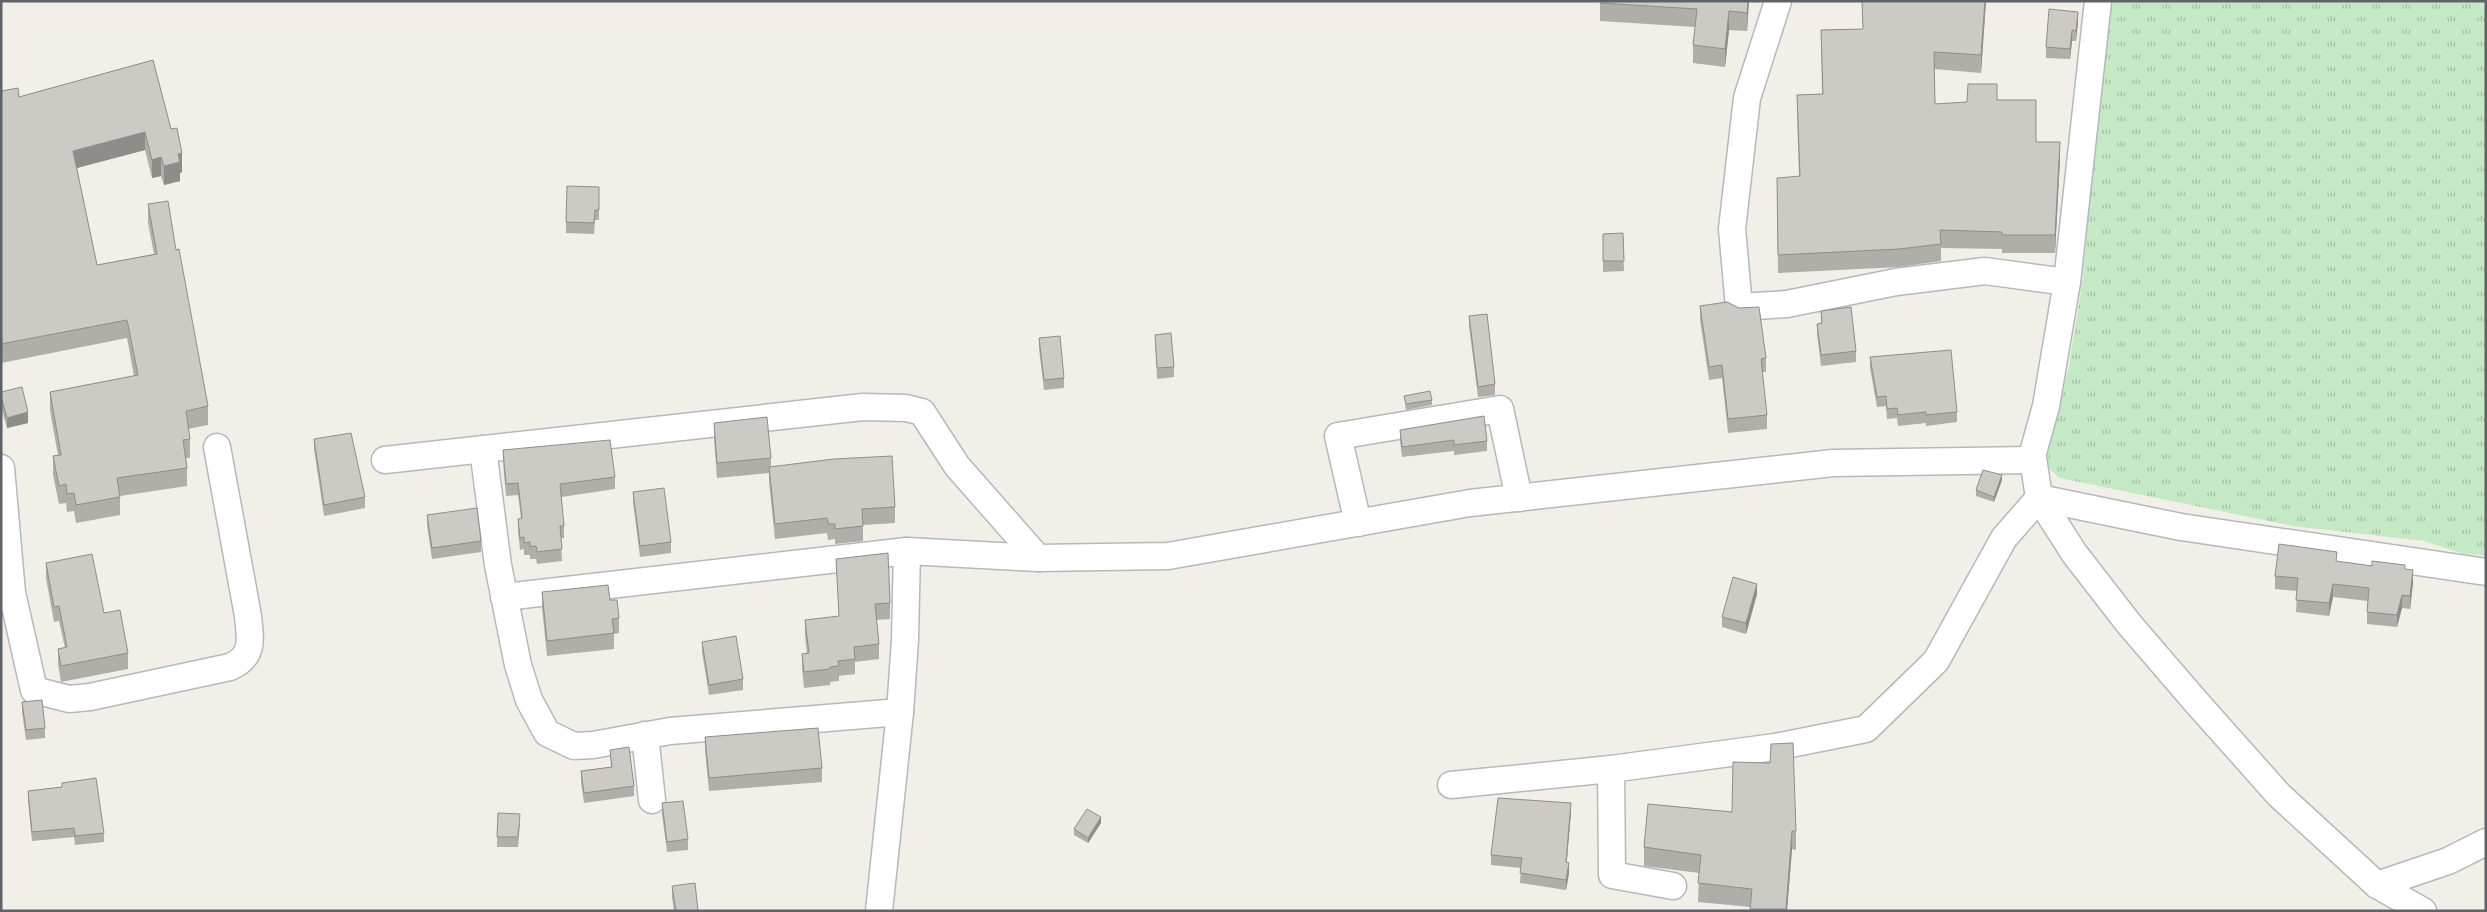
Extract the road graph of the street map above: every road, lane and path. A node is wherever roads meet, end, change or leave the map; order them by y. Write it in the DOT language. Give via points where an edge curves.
graph roads {
  1 [pos="1778,1"];
  2 [pos="2098,1"];
  3 [pos="2067,282"];
  4 [pos="217,447"];
  5 [pos="483,449"];
  6 [pos="385,460"];
  7 [pos="2031,460"];
  8 [pos="1,468"];
  9 [pos="1519,498"];
  10 [pos="2039,498"];
  11 [pos="1358,523"];
  12 [pos="907,551"];
  13 [pos="1038,558"];
  14 [pos="2486,572"];
  15 [pos="504,597"];
  16 [pos="900,712"];
  17 [pos="645,735"];
  18 [pos="1612,769"];
  19 [pos="1451,785"];
  20 [pos="652,800"];
  21 [pos="2486,842"];
  22 [pos="2377,885"];
  23 [pos="1673,886"];
  24 [pos="879,911"];
  25 [pos="2423,911"];
  1 -- 3 [label="street" via="1747,98 1732,229 1739,307 1787,304 1896,282 1985,271"];
  2 -- 3 [label="street"];
  3 -- 7 [label="street" via="2046,406"];
  4 -- 8 [label="street" via="248,616 250,641 247,655 230,667 90,698 69,699 34,690 12,593"];
  5 -- 6 [label="street"];
  5 -- 13 [label="street" via="863,407 906,408 922,412 957,466"];
  5 -- 15 [label="street"];
  7 -- 9 [label="street" via="1832,463"];
  7 -- 10 [label="street"];
  9 -- 11 [label="street" via="1470,503"];
  9 -- 11 [label="street" via="1500,409 1338,436"];
  10 -- 14 [label="street" via="2181,526"];
  10 -- 18 [label="street" via="2004,538 1936,661 1866,729 1775,747"];
  10 -- 22 [label="street" via="2074,553 2197,703 2279,795"];
  11 -- 13 [label="street" via="1168,556"];
  12 -- 13 [label="street"];
  12 -- 15 [label="street"];
  12 -- 16 [label="street"];
  15 -- 17 [label="street" via="520,674 529,700 547,733 574,746"];
  16 -- 17 [label="street"];
  16 -- 24 [label="street"];
  17 -- 20 [label="street"];
  18 -- 19 [label="street"];
  18 -- 23 [label="street" via="1612,875"];
  21 -- 22 [label="street" via="2448,861"];
  22 -- 25 [label="street"];
}
